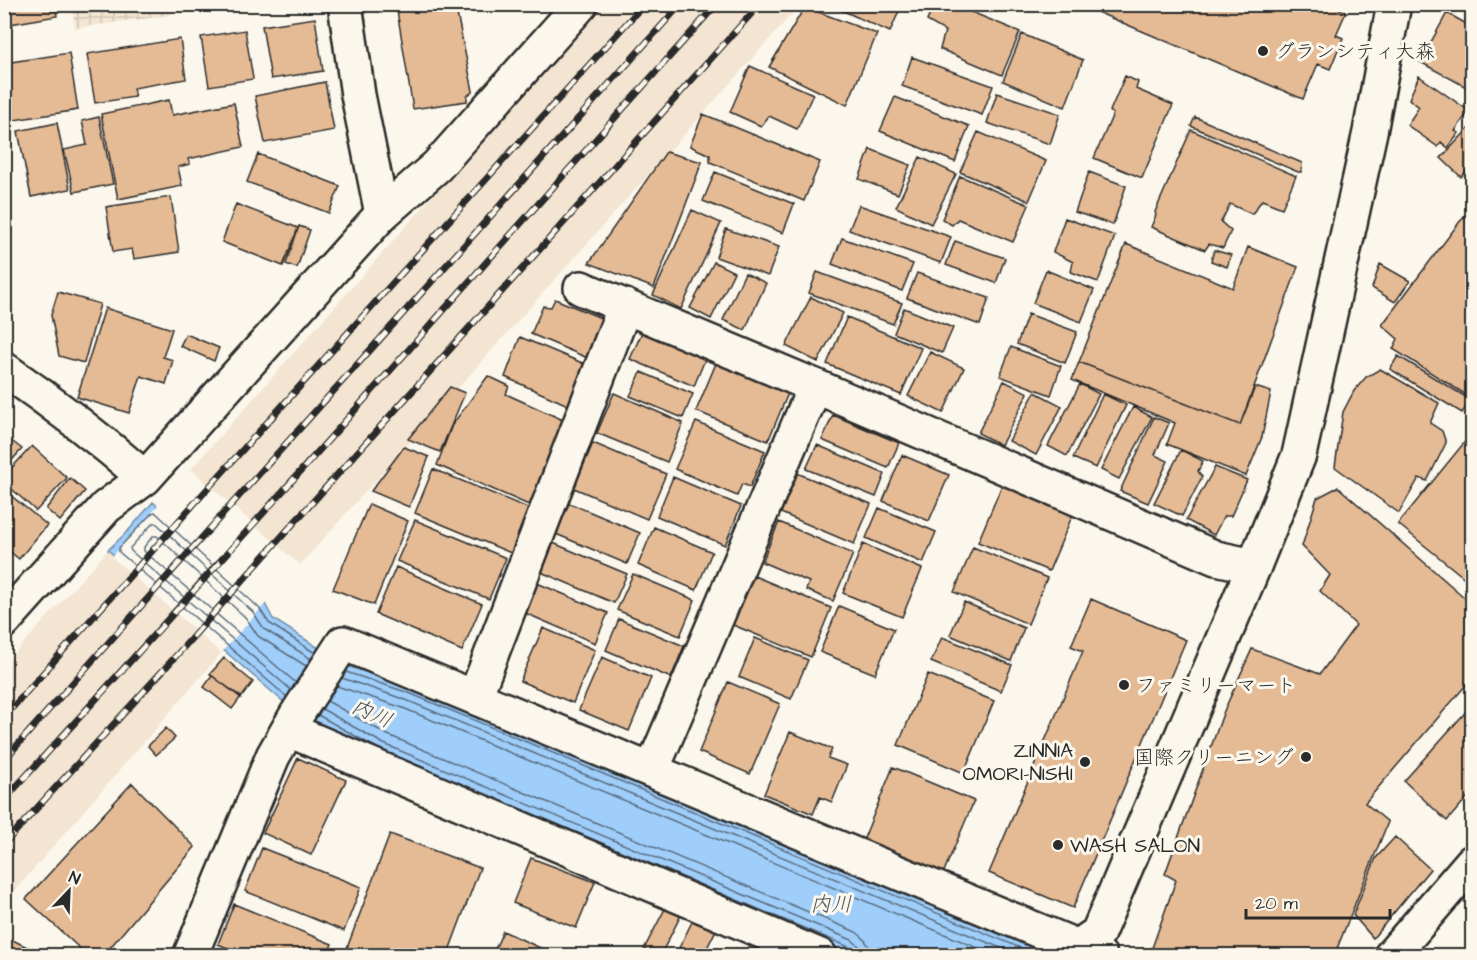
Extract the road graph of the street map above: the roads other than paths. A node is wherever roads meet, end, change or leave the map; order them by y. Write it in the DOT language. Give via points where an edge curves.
graph roads {
  1 [pos="345,4"];
  2 [pos="581,4"];
  3 [pos="1394,4"];
  4 [pos="382,214"];
  5 [pos="581,288"];
  6 [pos="625,306"];
  7 [pos="4,369"];
  8 [pos="815,386"];
  9 [pos="145,478"];
  10 [pos="1254,566"];
  11 [pos="4,621"];
  12 [pos="475,697"];
  13 [pos="293,722"];
  14 [pos="652,770"];
  15 [pos="1473,862"];
  16 [pos="1081,952"];
  17 [pos="190,956"];
  18 [pos="820,956"];
  19 [pos="1391,956"];
  1 -- 4 [label="street"];
  2 -- 4 [label="street" via="437,166"];
  3 -- 10 [label="street" via="1299,455"];
  4 -- 9 [label="street"];
  5 -- 6 [label="street"];
  6 -- 8 [label="street"];
  6 -- 12 [label="street"];
  7 -- 9 [label="street" via="51,401"];
  8 -- 10 [label="street" via="1216,558"];
  8 -- 14 [label="street"];
  9 -- 11 [label="street" via="106,507"];
  10 -- 16 [label="street" via="1098,933"];
  12 -- 13 [label="street" via="343,643"];
  12 -- 14 [label="street"];
  13 -- 17 [label="street" via="273,756"];
  13 -- 18 [label="street"];
  14 -- 16 [label="street"];
  15 -- 19 [label="street"];
}
